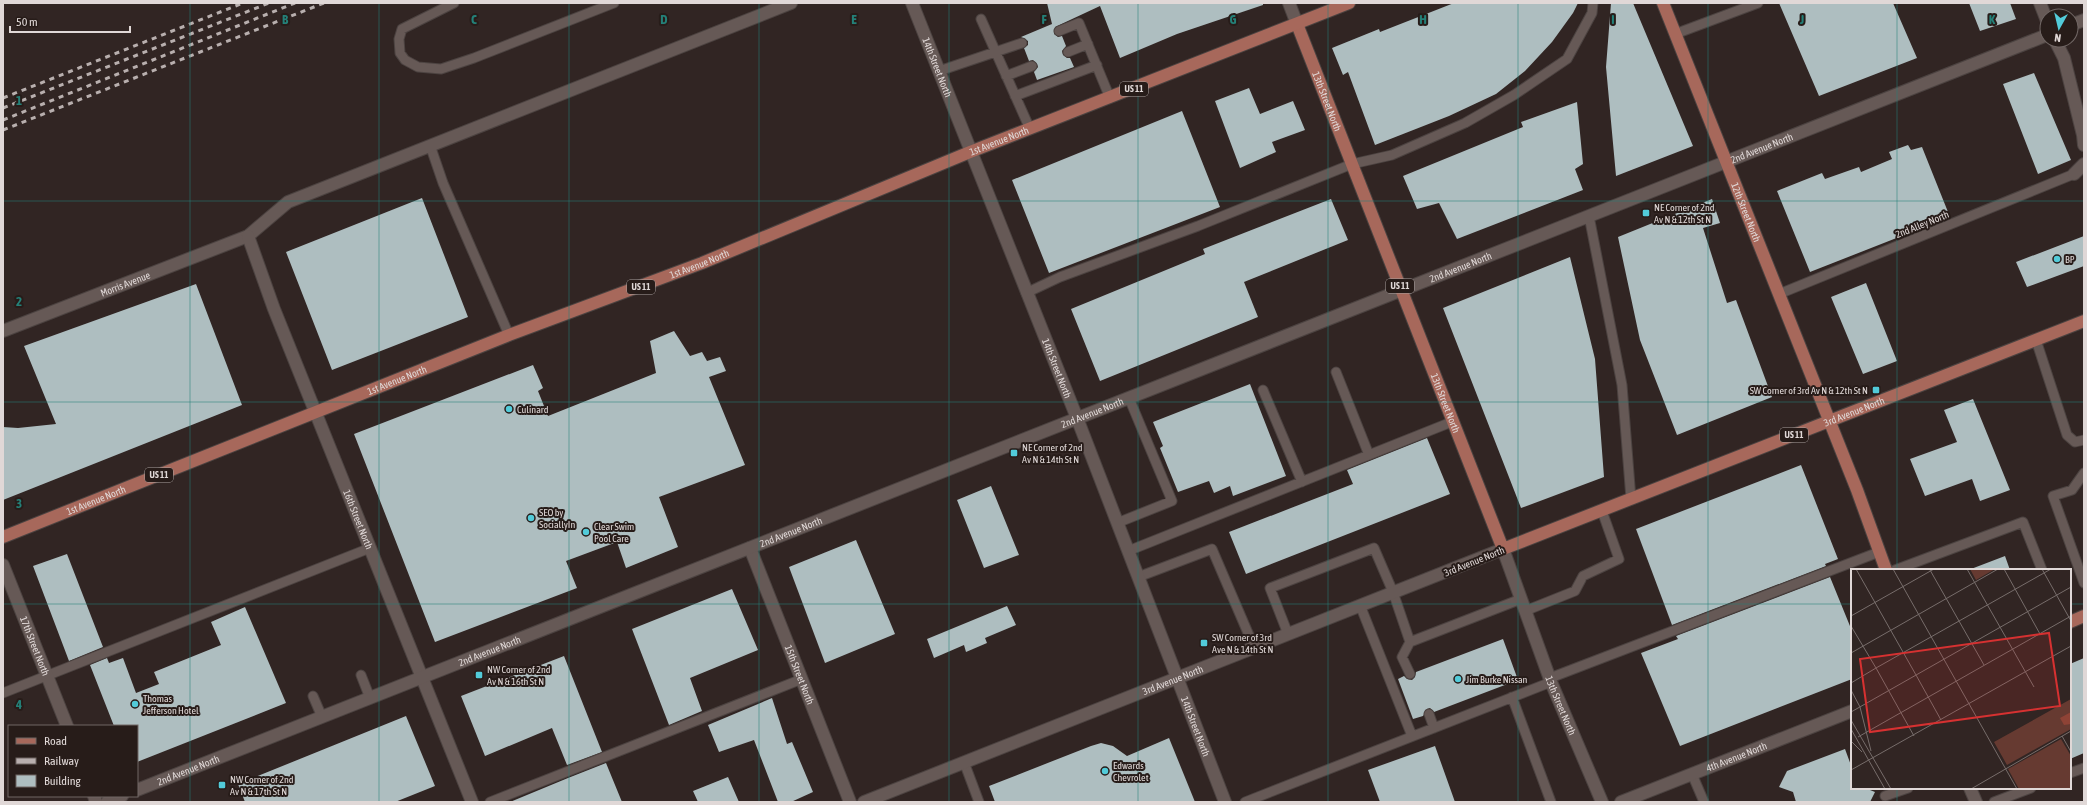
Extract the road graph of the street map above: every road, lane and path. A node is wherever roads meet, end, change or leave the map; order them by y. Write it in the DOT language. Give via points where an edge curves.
graph roads {
  1 [pos="454,3"];
  2 [pos="614,3"];
  3 [pos="791,3"];
  4 [pos="912,3"];
  5 [pos="1289,3"];
  6 [pos="1349,3"];
  7 [pos="1593,3"];
  8 [pos="1663,3"];
  9 [pos="1758,3"];
  10 [pos="981,19"];
  11 [pos="1297,24"];
  12 [pos="1060,31"];
  13 [pos="1675,34"];
  14 [pos="2039,38"];
  15 [pos="1022,43"];
  16 [pos="1088,44"];
  17 [pos="2059,48"];
  18 [pos="995,52"];
  19 [pos="1068,52"];
  20 [pos="1097,65"];
  21 [pos="1032,66"];
  22 [pos="939,71"];
  23 [pos="1006,76"];
  24 [pos="1015,96"];
  25 [pos="1110,98"];
  26 [pos="1030,129"];
  27 [pos="430,145"];
  28 [pos="2084,145"];
  29 [pos="970,152"];
  30 [pos="1726,162"];
  31 [pos="1352,164"];
  32 [pos="2084,164"];
  33 [pos="2074,174"];
  34 [pos="1589,216"];
  35 [pos="248,236"];
  36 [pos="1402,290"];
  37 [pos="1026,293"];
  38 [pos="1779,294"];
  39 [pos="2084,321"];
  40 [pos="3,331"];
  41 [pos="509,335"];
  42 [pos="2036,340"];
  43 [pos="1336,372"];
  44 [pos="1263,390"];
  45 [pos="1129,398"];
  46 [pos="316,412"];
  47 [pos="1077,418"];
  48 [pos="1454,421"];
  49 [pos="1829,421"];
  50 [pos="2079,441"];
  51 [pos="1369,455"];
  52 [pos="2084,473"];
  53 [pos="1302,482"];
  54 [pos="1631,499"];
  55 [pos="1602,511"];
  56 [pos="1117,523"];
  57 [pos="3,537"];
  58 [pos="370,548"];
  59 [pos="750,548"];
  60 [pos="1504,549"];
  61 [pos="1128,551"];
  62 [pos="1879,552"];
  63 [pos="3,565"];
  64 [pos="1886,569"];
  65 [pos="1898,569"];
  66 [pos="2042,569"];
  67 [pos="1138,577"];
  68 [pos="2084,583"];
  69 [pos="1394,592"];
  70 [pos="1360,605"];
  71 [pos="1523,605"];
  72 [pos="2084,616"];
  73 [pos="2071,622"];
  74 [pos="1288,634"];
  75 [pos="1410,642"];
  76 [pos="1254,647"];
  77 [pos="1410,674"];
  78 [pos="361,675"];
  79 [pos="47,676"];
  80 [pos="1177,677"];
  81 [pos="422,678"];
  82 [pos="802,679"];
  83 [pos="1550,680"];
  84 [pos="3,693"];
  85 [pos="313,696"];
  86 [pos="1512,697"];
  87 [pos="370,698"];
  88 [pos="1851,711"];
  89 [pos="1429,714"];
  90 [pos="322,717"];
  91 [pos="66,725"];
  92 [pos="1434,728"];
  93 [pos="1412,736"];
  94 [pos="964,762"];
  95 [pos="2084,768"];
  96 [pos="2071,773"];
  97 [pos="1692,774"];
  98 [pos="1905,789"];
  99 [pos="1970,789"];
  100 [pos="2028,789"];
  101 [pos="138,790"];
  102 [pos="1885,796"];
  103 [pos="119,797"];
  104 [pos="106,802"];
  105 [pos="472,802"];
  106 [pos="490,802"];
  107 [pos="850,802"];
  108 [pos="864,802"];
  109 [pos="979,802"];
  110 [pos="1225,802"];
  111 [pos="1244,802"];
  112 [pos="1551,802"];
  113 [pos="1602,802"];
  114 [pos="1621,802"];
  115 [pos="1704,802"];
  116 [pos="1976,802"];
  117 [pos="1994,802"];
  1 -- 2 [label="lane" via="402,29 399,38 400,53 405,60 418,68 441,69"];
  3 -- 27 [label="street, Morris Avenue"];
  4 -- 22 [label="street, 14th Street North"];
  5 -- 11 [label="street, 13th Street North"];
  6 -- 11 [label="main road, 1st Avenue North / US 11"];
  7 -- 31 [label="lane" via="1592,13 1567,59 1514,95 1465,123 1399,152"];
  8 -- 13 [label="main road, 12th Street North"];
  9 -- 13 [label="lane"];
  10 -- 18 [label="lane"];
  11 -- 25 [label="main road, 1st Avenue North / US 11"];
  11 -- 31 [label="main road, 13th Street North / US 11"];
  12 -- 16 [label="lane" via="1079,24"];
  13 -- 30 [label="main road, 12th Street North"];
  14 -- 30 [label="street, 2nd Avenue North"];
  15 -- 18 [label="lane"];
  16 -- 19 [label="lane"];
  16 -- 20 [label="lane"];
  17 -- 28 [label="street" via="2064,58"];
  18 -- 22 [label="lane"];
  18 -- 23 [label="lane"];
  20 -- 24 [label="lane"];
  20 -- 25 [label="lane"];
  21 -- 23 [label="lane"];
  22 -- 29 [label="street, 14th Street North"];
  23 -- 24 [label="lane"];
  24 -- 26 [label="lane"];
  25 -- 26 [label="main road, 1st Avenue North / US 11"];
  26 -- 29 [label="main road, 1st Avenue North / US 11"];
  27 -- 35 [label="street, Morris Avenue" via="288,202"];
  27 -- 41 [label="lane" via="443,183"];
  29 -- 37 [label="street, 14th Street North"];
  29 -- 41 [label="main road, 1st Avenue North / US 11" via="702,263"];
  30 -- 34 [label="street, 2nd Avenue North"];
  30 -- 38 [label="main road, 12th Street North"];
  31 -- 36 [label="main road, 13th Street North / US 11"];
  31 -- 37 [label="lane"];
  32 -- 33 [label="street"];
  33 -- 38 [label="lane, 2nd Alley North"];
  34 -- 36 [label="street, 2nd Avenue North"];
  34 -- 54 [label="lane" via="1622,385"];
  35 -- 40 [label="street, Morris Avenue"];
  35 -- 46 [label="street, 16th Street North" via="274,309"];
  36 -- 45 [label="street, 2nd Avenue North"];
  36 -- 48 [label="main road, 13th Street North / US 11"];
  37 -- 47 [label="street, 14th Street North"];
  38 -- 49 [label="main road, 12th Street North"];
  39 -- 42 [label="main road, 3rd Avenue North / US 11"];
  41 -- 46 [label="main road, 1st Avenue North / US 11"];
  42 -- 49 [label="main road, 3rd Avenue North / US 11"];
  42 -- 50 [label="lane" via="2067,435"];
  43 -- 51 [label="lane"];
  44 -- 53 [label="lane"];
  45 -- 47 [label="street, 2nd Avenue North"];
  45 -- 56 [label="lane" via="1172,501"];
  46 -- 57 [label="main road, 1st Avenue North / US 11"];
  46 -- 58 [label="street, 16th Street North"];
  47 -- 56 [label="street, 14th Street North"];
  47 -- 59 [label="street, 2nd Avenue North"];
  48 -- 51 [label="lane"];
  48 -- 60 [label="main road, 13th Street North / US 11"];
  49 -- 54 [label="main road, 3rd Avenue North / US 11"];
  49 -- 62 [label="main road, 12th Street North"];
  51 -- 53 [label="lane"];
  52 -- 68 [label="lane" via="2072,490 2053,496"];
  53 -- 61 [label="lane"];
  54 -- 55 [label="main road, 3rd Avenue North / US 11"];
  55 -- 60 [label="main road, 3rd Avenue North / US 11"];
  55 -- 71 [label="lane" via="1619,559 1583,576 1575,591"];
  56 -- 61 [label="street, 14th Street North"];
  58 -- 79 [label="lane"];
  58 -- 81 [label="street, 16th Street North"];
  59 -- 81 [label="street, 2nd Avenue North"];
  59 -- 82 [label="street, 15th Street North"];
  60 -- 69 [label="street, 3rd Avenue North"];
  60 -- 71 [label="street, 13th Street North"];
  61 -- 67 [label="street, 14th Street North"];
  62 -- 64 [label="main road, 12th Street North"];
  62 -- 83 [label="lane"];
  63 -- 79 [label="street, 17th Street North"];
  65 -- 66 [label="lane" via="2023,522"];
  67 -- 76 [label="lane" via="1212,549"];
  67 -- 80 [label="street, 14th Street North"];
  69 -- 70 [label="street, 3rd Avenue North"];
  69 -- 74 [label="lane" via="1374,548 1270,588"];
  69 -- 75 [label="lane"];
  70 -- 74 [label="street, 3rd Avenue North"];
  70 -- 93 [label="lane"];
  71 -- 75 [label="lane"];
  71 -- 83 [label="street, 13th Street North"];
  72 -- 73 [label="main road"];
  74 -- 76 [label="street, 3rd Avenue North"];
  75 -- 77 [label="lane" via="1402,657"];
  76 -- 80 [label="street, 3rd Avenue North"];
  78 -- 87 [label="lane"];
  79 -- 84 [label="lane"];
  79 -- 91 [label="street, 17th Street North"];
  80 -- 94 [label="street, 3rd Avenue North"];
  80 -- 110 [label="street, 14th Street North"];
  81 -- 87 [label="street, 2nd Avenue North"];
  81 -- 105 [label="street, 16th Street North"];
  82 -- 106 [label="lane"];
  82 -- 107 [label="street, 15th Street North"];
  83 -- 86 [label="lane"];
  83 -- 113 [label="street, 13th Street North"];
  85 -- 90 [label="lane"];
  86 -- 92 [label="lane"];
  86 -- 112 [label="lane"];
  87 -- 90 [label="street, 2nd Avenue North"];
  88 -- 97 [label="street, 4th Avenue North"];
  89 -- 92 [label="lane"];
  90 -- 101 [label="street, 2nd Avenue North"];
  92 -- 93 [label="lane"];
  93 -- 111 [label="lane"];
  94 -- 108 [label="street, 3rd Avenue North"];
  94 -- 109 [label="lane"];
  95 -- 96 [label="lane"];
  97 -- 114 [label="street, 4th Avenue North"];
  97 -- 115 [label="lane"];
  98 -- 102 [label="lane"];
  99 -- 116 [label="street"];
  100 -- 117 [label="lane"];
  103 -- 104 [label="street"];
}
